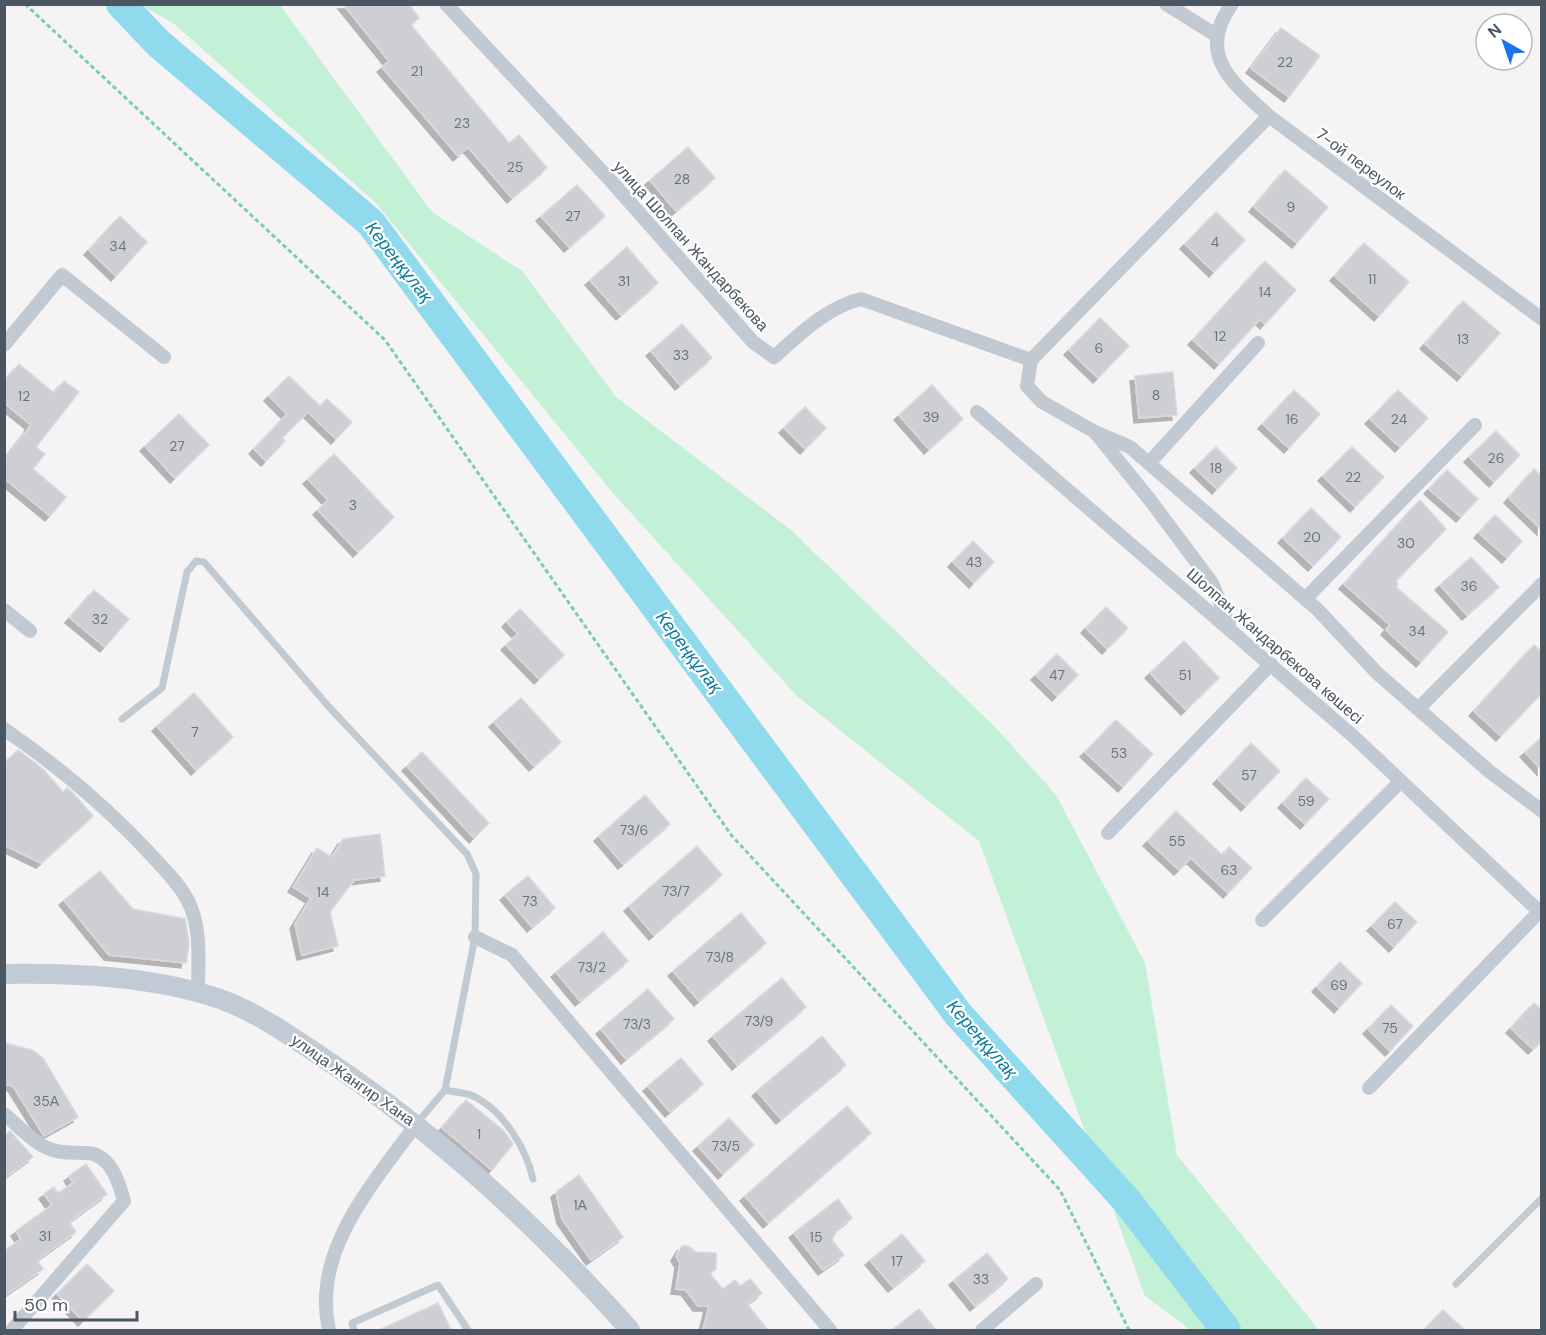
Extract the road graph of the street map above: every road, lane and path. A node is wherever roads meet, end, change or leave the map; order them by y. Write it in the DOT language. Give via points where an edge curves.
graph roads {
  1 [pos="25,4"];
  2 [pos="446,4"];
  3 [pos="1166,4"];
  4 [pos="1232,4"];
  5 [pos="1216,35"];
  6 [pos="1269,116"];
  7 [pos="1542,319"];
  8 [pos="1258,343"];
  9 [pos="4,345"];
  10 [pos="164,357"];
  11 [pos="1031,360"];
  12 [pos="977,412"];
  13 [pos="1474,425"];
  14 [pos="1095,432"];
  15 [pos="1149,463"];
  16 [pos="1542,584"];
  17 [pos="1305,599"];
  18 [pos="4,610"];
  19 [pos="1231,629"];
  20 [pos="30,631"];
  21 [pos="1271,664"];
  22 [pos="1418,709"];
  23 [pos="122,719"];
  24 [pos="4,729"];
  25 [pos="1401,781"];
  26 [pos="1542,811"];
  27 [pos="1108,833"];
  28 [pos="1540,913"];
  29 [pos="1262,920"];
  30 [pos="475,937"];
  31 [pos="4,974"];
  32 [pos="198,992"];
  33 [pos="1370,1088"];
  34 [pos="445,1090"];
  35 [pos="4,1114"];
  36 [pos="417,1123"];
  37 [pos="534,1179"];
  38 [pos="1542,1198"];
  39 [pos="1036,1284"];
  40 [pos="1456,1284"];
  41 [pos="12,1330"];
  42 [pos="329,1330"];
  43 [pos="354,1330"];
  44 [pos="468,1330"];
  45 [pos="630,1330"];
  46 [pos="830,1330"];
  47 [pos="982,1330"];
  48 [pos="1129,1330"];
  1 -- 48 [label="path" via="385,340 732,836 1060,1190"];
  2 -- 11 [label="street, улица Шолпан Жандарбекова" via="753,342 774,357 824,316 847,302 861,299"];
  3 -- 5 [label="street"];
  4 -- 5 [label="street"];
  5 -- 6 [label="street, 7-ой переулок" via="1219,60 1233,83"];
  6 -- 7 [label="street, 7-ой переулок"];
  6 -- 11 [label="street"];
  8 -- 15 [label="street"];
  9 -- 10 [label="street" via="62,275"];
  11 -- 14 [label="street" via="1027,386 1042,402"];
  12 -- 19 [label="street, Шолпан Жандарбекова көшесі"];
  13 -- 17 [label="street"];
  14 -- 15 [label="street" via="1130,447"];
  14 -- 19 [label="street" via="1212,583"];
  15 -- 17 [label="street"];
  16 -- 22 [label="street"];
  17 -- 22 [label="street"];
  18 -- 20 [label="street"];
  19 -- 21 [label="street, Шолпан Жандарбекова көшесі"];
  21 -- 25 [label="street, Шолпан Жандарбекова көшесі"];
  21 -- 27 [label="street"];
  22 -- 26 [label="street"];
  23 -- 30 [label="lane" via="162,688 187,572 196,561 204,562 329,707 467,854 476,874"];
  24 -- 32 [label="street" via="97,802 173,879 194,918"];
  25 -- 28 [label="street, Шолпан Жандарбекова көшесі"];
  25 -- 29 [label="street"];
  28 -- 33 [label="street"];
  30 -- 34 [label="lane"];
  30 -- 46 [label="street" via="512,955"];
  31 -- 32 [label="street, улица Жангир Хана" via="105,978"];
  32 -- 36 [label="street, улица Жангир Хана" via="223,1000 285,1033"];
  34 -- 36 [label="lane"];
  34 -- 37 [label="lane" via="472,1095 499,1116 529,1161"];
  35 -- 41 [label="street" via="43,1146 63,1154 89,1152 109,1164 119,1180 124,1201"];
  36 -- 42 [label="street" via="342,1233 329,1263 324,1308"];
  36 -- 45 [label="street, улица Жангир Хана" via="513,1208"];
  38 -- 40 [label="lane"];
  39 -- 47 [label="street"];
  43 -- 44 [label="lane" via="352,1323 438,1285"];
}
